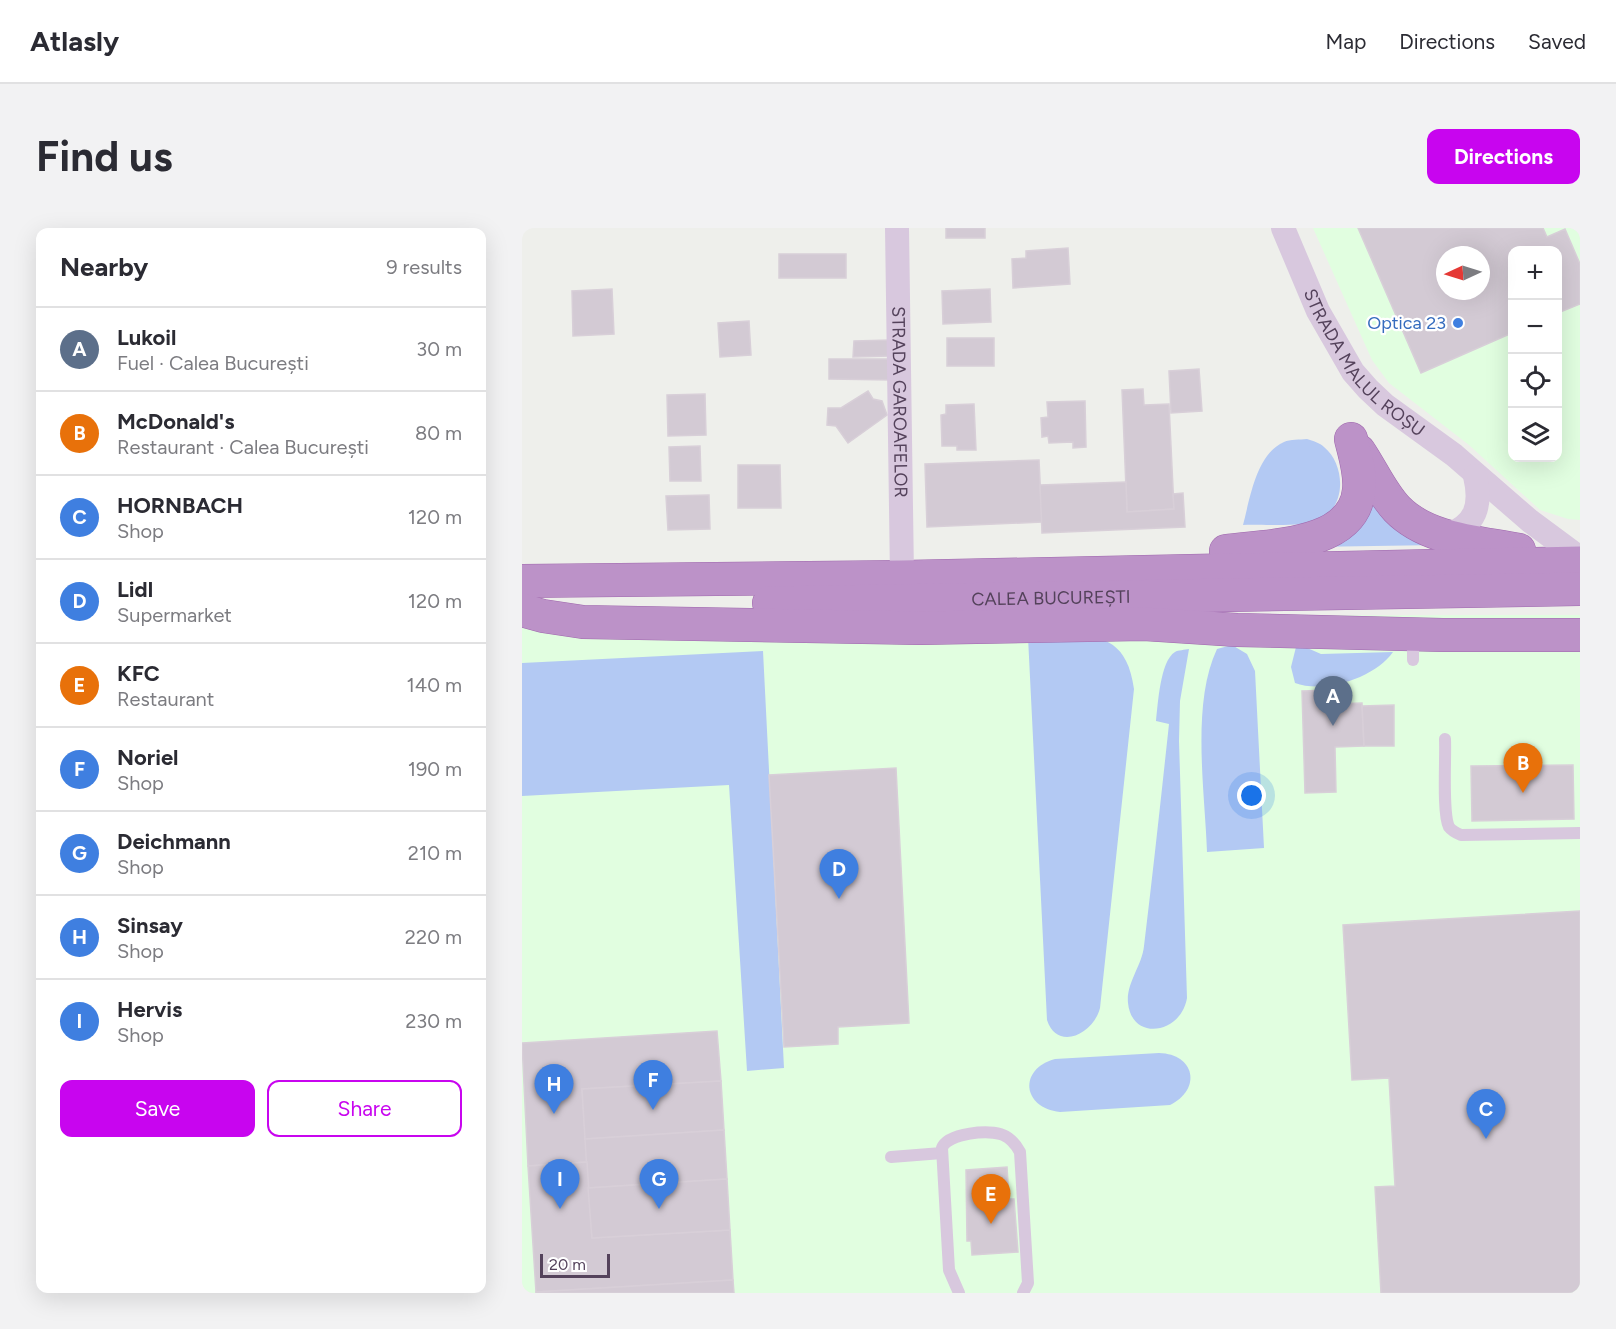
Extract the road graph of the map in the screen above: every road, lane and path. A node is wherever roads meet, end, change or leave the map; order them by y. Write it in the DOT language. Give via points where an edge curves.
graph roads {
  1 [pos="897,228"];
  2 [pos="1282,228"];
  3 [pos="1475,476"];
  4 [pos="1446,536"];
  5 [pos="1580,561"];
  6 [pos="1114,571"];
  7 [pos="902,577"];
  8 [pos="522,580"];
  9 [pos="1580,589"];
  10 [pos="522,610"];
  11 [pos="1580,634"];
  12 [pos="1445,739"];
  13 [pos="1580,833"];
  14 [pos="942,1153"];
  15 [pos="891,1157"];
  16 [pos="959,1293"];
  17 [pos="1023,1293"];
  1 -- 7 [label="street, STRADA GAROAFELOR"];
  2 -- 3 [label="street, STRADA MALUL ROȘU" via="1307,289 1353,372 1385,405 1454,455"];
  3 -- 4 [label="street" via="1479,492 1474,516 1467,525"];
  3 -- 5 [label="street, STRADA MALUL ROȘU"];
  4 -- 5 [label="highway"];
  4 -- 6 [label="highway" via="1420,526 1397,509 1351,439 1359,492 1350,514 1334,530 1313,538"];
  5 -- 6 [label="highway, CALEA BUCUREȘTI"];
  6 -- 7 [label="highway, CALEA BUCUREȘTI"];
  7 -- 8 [label="highway, CALEA BUCUREȘTI"];
  9 -- 10 [label="highway, CALEA BUCUREȘTI"];
  10 -- 11 [label="highway" via="583,622 920,628 1144,624 1413,647"];
  12 -- 13 [label="lane" via="1446,815 1455,833"];
  14 -- 15 [label="lane"];
  14 -- 16 [label="lane" via="949,1270"];
  14 -- 17 [label="lane" via="944,1143 957,1136 1001,1134 1017,1146 1028,1283"];
}
